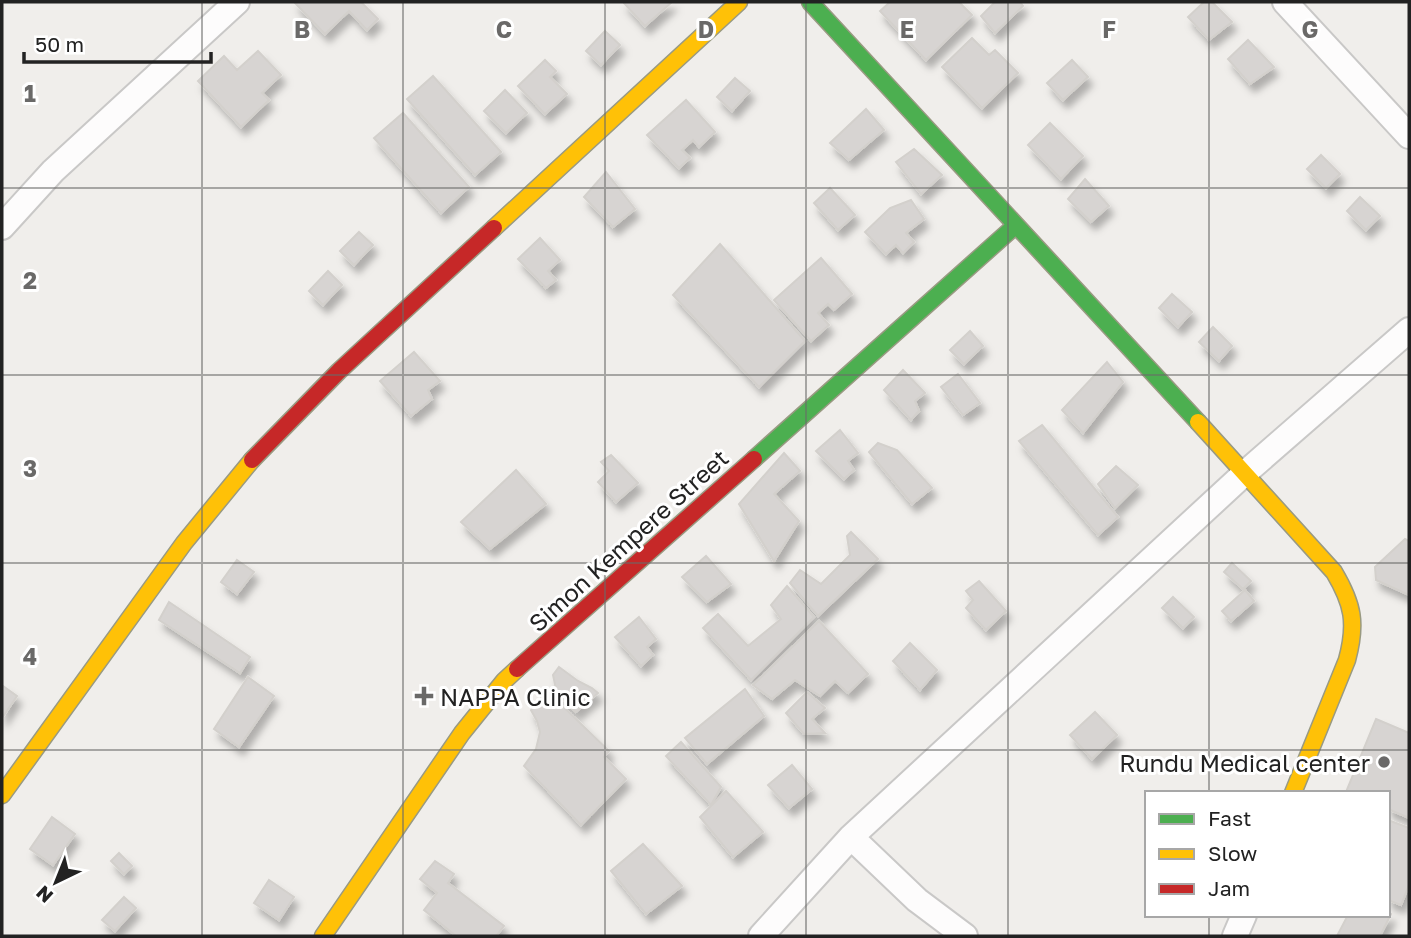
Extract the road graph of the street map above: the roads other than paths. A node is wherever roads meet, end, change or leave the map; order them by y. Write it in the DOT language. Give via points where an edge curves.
graph roads {
  1 [pos="237,2"];
  2 [pos="739,2"];
  3 [pos="810,2"];
  4 [pos="1285,2"];
  5 [pos="1409,136"];
  6 [pos="1016,225"];
  7 [pos="2,227"];
  8 [pos="1409,330"];
  9 [pos="1245,473"];
  10 [pos="1294,791"];
  11 [pos="2,795"];
  12 [pos="851,837"];
  13 [pos="1243,917"];
  14 [pos="323,936"];
  15 [pos="761,936"];
  16 [pos="965,936"];
  17 [pos="1235,936"];
  1 -- 7 [label="street" via="52,171"];
  2 -- 11 [label="street" via="339,372 252,460 184,543"];
  3 -- 6 [label="street"];
  4 -- 5 [label="street"];
  6 -- 9 [label="street"];
  6 -- 14 [label="street, Simon Kempere Street" via="504,681 462,733"];
  8 -- 9 [label="street"];
  9 -- 10 [label="street" via="1334,572 1352,614 1353,639 1347,660"];
  9 -- 12 [label="street"];
  12 -- 15 [label="street"];
  12 -- 16 [label="street" via="917,900"];
  13 -- 17 [label="street"];
}
